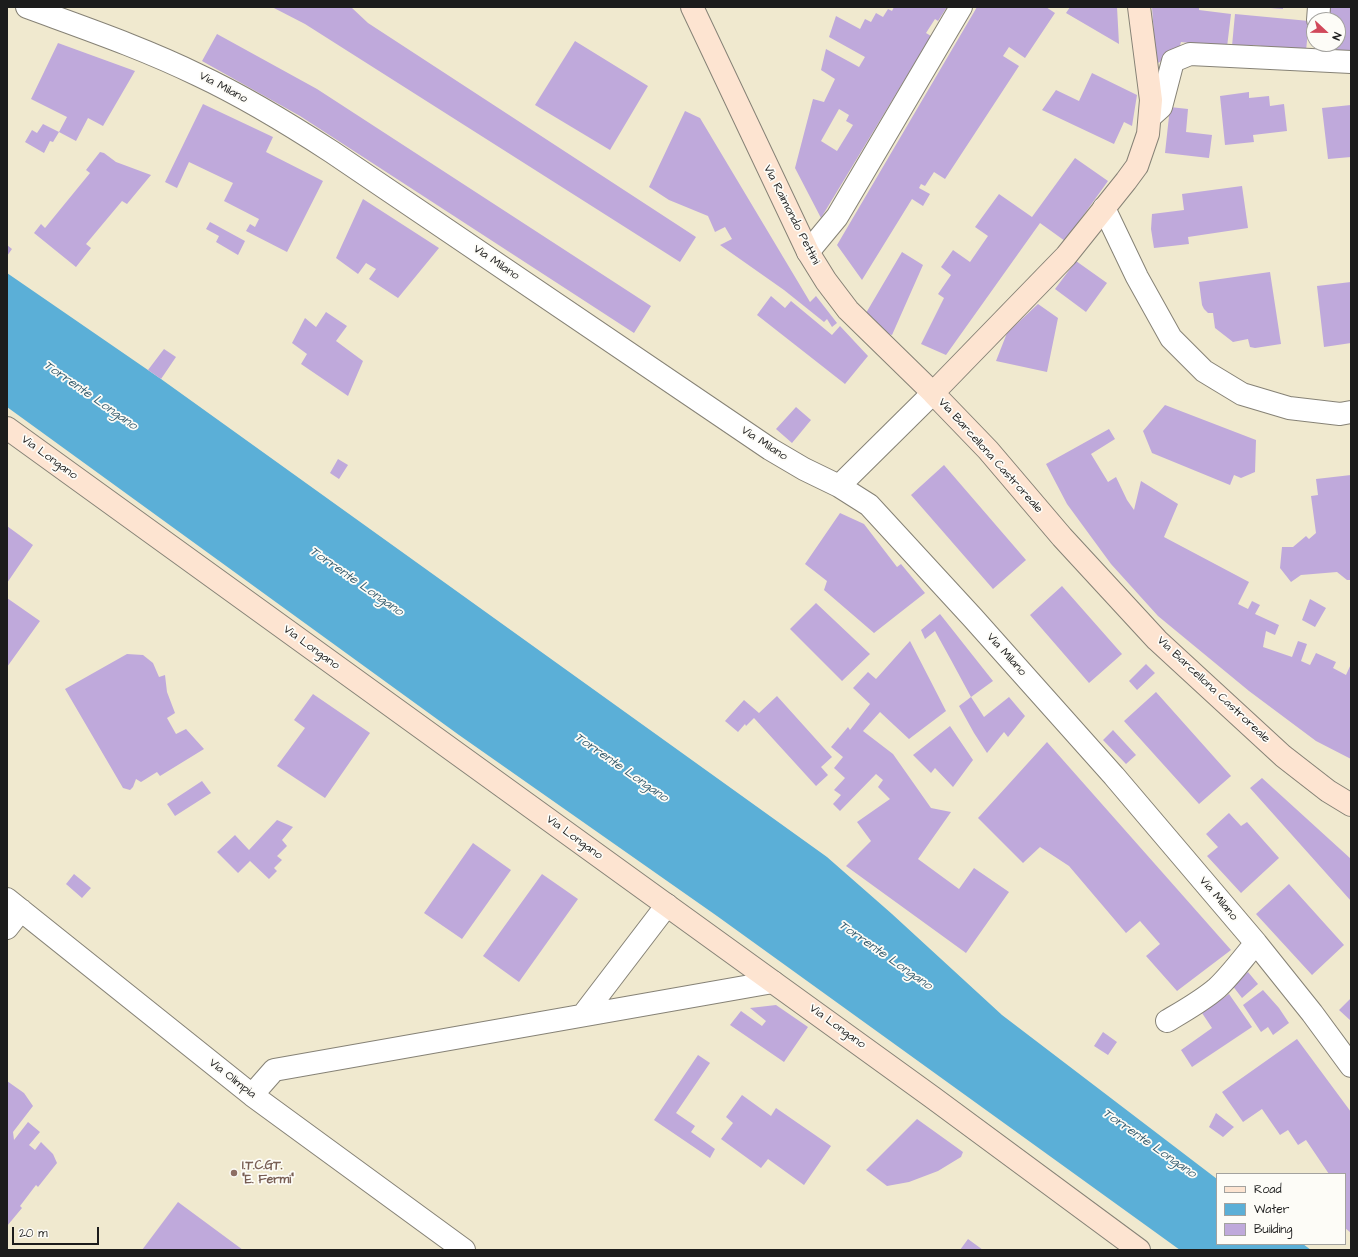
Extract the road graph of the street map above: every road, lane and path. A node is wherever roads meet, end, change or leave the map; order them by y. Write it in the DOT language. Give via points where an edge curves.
graph roads {
  1 [pos="27,7"];
  2 [pos="692,7"];
  3 [pos="961,7"];
  4 [pos="1139,7"];
  5 [pos="1315,52"];
  6 [pos="1351,62"];
  7 [pos="1151,116"];
  8 [pos="1104,208"];
  9 [pos="808,252"];
  10 [pos="933,393"];
  11 [pos="1351,412"];
  12 [pos="7,428"];
  13 [pos="839,486"];
  14 [pos="1351,805"];
  15 [pos="14,904"];
  16 [pos="667,905"];
  17 [pos="7,928"];
  18 [pos="1256,943"];
  19 [pos="773,982"];
  20 [pos="583,1015"];
  21 [pos="1167,1021"];
  22 [pos="1351,1066"];
  23 [pos="252,1095"];
  24 [pos="464,1250"];
  25 [pos="1139,1250"];
  1 -- 13 [label="street, Via Milano" via="198,74 283,120 770,449"];
  2 -- 9 [label="street, Via Raimondo Pettini"];
  3 -- 9 [label="street" via="837,217"];
  4 -- 7 [label="street, Via Barcellona Castroreale" via="1150,84"];
  5 -- 6 [label="street"];
  5 -- 7 [label="street" via="1190,54 1173,61 1162,107"];
  7 -- 8 [label="street, Via Barcellona Castroreale" via="1137,166"];
  8 -- 10 [label="street, Via Barcellona Castroreale" via="1066,256"];
  8 -- 11 [label="street" via="1137,277 1171,338 1204,372 1242,394 1289,408 1340,414"];
  9 -- 10 [label="street, Via Raimondo Pettini" via="848,310"];
  10 -- 13 [label="street"];
  10 -- 14 [label="street, Via Barcellona Castroreale" via="988,450 1062,537 1158,640 1283,756"];
  12 -- 16 [label="street, Via Longano"];
  13 -- 18 [label="street, Via Milano" via="869,505 973,618 1114,776"];
  15 -- 17 [label="street"];
  15 -- 23 [label="street, Via Olimpia"];
  16 -- 19 [label="street, Via Longano"];
  16 -- 20 [label="street"];
  18 -- 21 [label="street" via="1217,988"];
  18 -- 22 [label="street, Via Milano"];
  19 -- 20 [label="street"];
  19 -- 25 [label="street, Via Longano"];
  20 -- 23 [label="street" via="274,1070"];
  23 -- 24 [label="street, Via Olimpia"];
}
